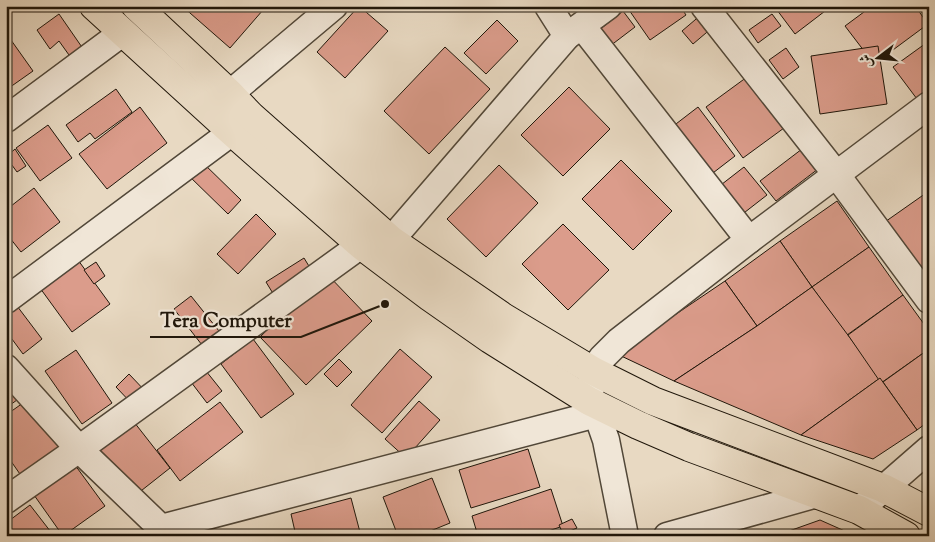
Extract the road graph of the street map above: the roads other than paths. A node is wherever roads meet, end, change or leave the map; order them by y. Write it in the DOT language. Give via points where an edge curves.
graph roads {
  1 [pos="94,6"];
  2 [pos="136,6"];
  3 [pos="334,6"];
  4 [pos="548,6"];
  5 [pos="608,6"];
  6 [pos="704,6"];
  7 [pos="574,30"];
  8 [pos="122,33"];
  9 [pos="229,93"];
  10 [pos="929,106"];
  11 [pos="209,112"];
  12 [pos="6,119"];
  13 [pos="241,124"];
  14 [pos="836,174"];
  15 [pos="391,240"];
  16 [pos="749,240"];
  17 [pos="361,245"];
  18 [pos="6,300"];
  19 [pos="929,300"];
  20 [pos="6,368"];
  21 [pos="593,371"];
  22 [pos="593,407"];
  23 [pos="79,449"];
  24 [pos="929,449"];
  25 [pos="883,488"];
  26 [pos="817,494"];
  27 [pos="6,500"];
  28 [pos="859,510"];
  29 [pos="929,512"];
  30 [pos="164,532"];
  31 [pos="625,536"];
  32 [pos="666,536"];
  33 [pos="906,536"];
  1 -- 8 [label="main road"];
  2 -- 9 [label="main road"];
  3 -- 9 [label="street"];
  4 -- 7 [label="street"];
  5 -- 7 [label="street"];
  6 -- 14 [label="street"];
  7 -- 15 [label="street"];
  7 -- 16 [label="street"];
  8 -- 11 [label="main road"];
  8 -- 12 [label="street"];
  9 -- 11 [label="street"];
  9 -- 13 [label="main road"];
  10 -- 14 [label="street"];
  11 -- 13 [label="main road"];
  13 -- 15 [label="main road"];
  13 -- 17 [label="main road"];
  13 -- 18 [label="street"];
  14 -- 16 [label="street"];
  14 -- 19 [label="street"];
  15 -- 21 [label="main road" via="504,317"];
  16 -- 21 [label="street" via="619,341"];
  17 -- 22 [label="main road" via="490,339"];
  17 -- 23 [label="street"];
  20 -- 23 [label="street"];
  21 -- 22 [label="street"];
  21 -- 25 [label="main road" via="653,401"];
  22 -- 26 [label="main road" via="689,447"];
  22 -- 30 [label="street"];
  22 -- 31 [label="street" via="606,440"];
  23 -- 27 [label="street"];
  23 -- 30 [label="street"];
  24 -- 25 [label="street"];
  25 -- 28 [label="street"];
  25 -- 29 [label="main road"];
  26 -- 28 [label="main road"];
  26 -- 32 [label="street"];
  28 -- 33 [label="main road"];
}
